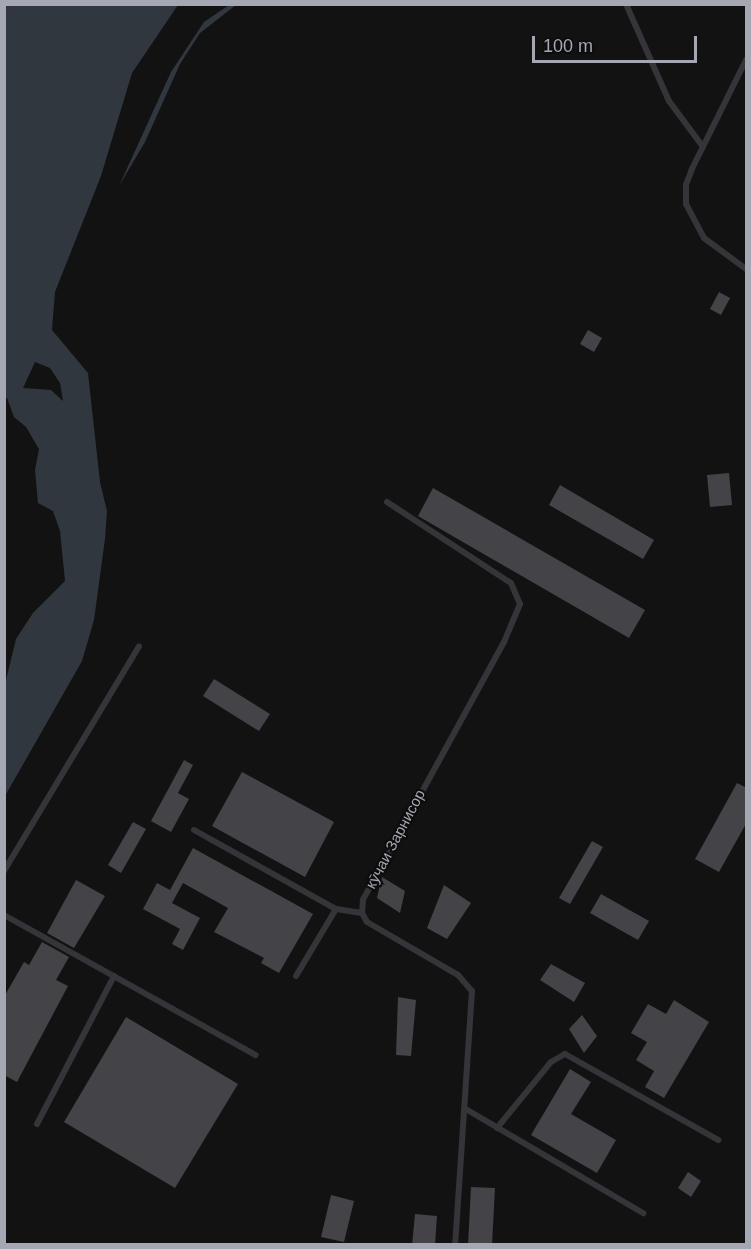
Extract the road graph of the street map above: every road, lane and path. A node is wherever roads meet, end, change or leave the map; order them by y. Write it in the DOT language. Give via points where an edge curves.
graph roads {
  1 [pos="626,4"];
  2 [pos="747,60"];
  3 [pos="702,147"];
  4 [pos="747,269"];
  5 [pos="387,502"];
  6 [pos="139,646"];
  7 [pos="194,830"];
  8 [pos="4,871"];
  9 [pos="336,909"];
  10 [pos="362,913"];
  11 [pos="4,915"];
  12 [pos="296,975"];
  13 [pos="114,976"];
  14 [pos="256,1055"];
  15 [pos="464,1108"];
  16 [pos="37,1124"];
  17 [pos="497,1128"];
  18 [pos="718,1140"];
  19 [pos="643,1213"];
  20 [pos="455,1245"];
  1 -- 3 [label="lane" via="669,101"];
  2 -- 3 [label="lane"];
  3 -- 4 [label="lane" via="686,185 686,204 704,238"];
  5 -- 10 [label="lane, кӯчаи Зарнисор" via="511,583 520,604 504,642 369,885"];
  6 -- 8 [label="lane"];
  7 -- 9 [label="lane"];
  9 -- 10 [label="lane"];
  9 -- 12 [label="lane"];
  10 -- 15 [label="lane" via="377,930 458,975 472,991"];
  11 -- 13 [label="lane"];
  13 -- 14 [label="lane"];
  13 -- 16 [label="lane"];
  15 -- 17 [label="lane"];
  15 -- 20 [label="lane"];
  17 -- 18 [label="lane" via="550,1062 565,1054"];
  17 -- 19 [label="lane"];
}
